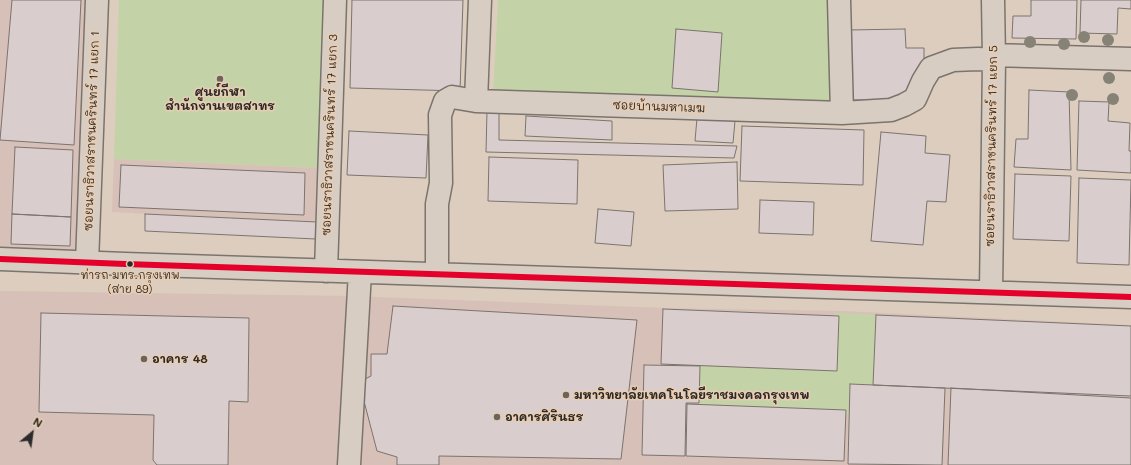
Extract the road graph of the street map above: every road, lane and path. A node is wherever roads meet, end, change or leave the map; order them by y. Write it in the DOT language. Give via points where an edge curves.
graph roads {
  1 [pos="98,0"];
  2 [pos="335,0"];
  3 [pos="480,0"];
  4 [pos="839,0"];
  5 [pos="993,0"];
  6 [pos="994,58"];
  7 [pos="1131,59"];
  8 [pos="476,101"];
  9 [pos="842,113"];
  10 [pos="0,259"];
  11 [pos="87,263"];
  12 [pos="326,271"];
  13 [pos="360,272"];
  14 [pos="437,274"];
  15 [pos="991,292"];
  16 [pos="1131,297"];
  17 [pos="349,465"];
  1 -- 11 [label="street, ซอยนราธิวาสราชนครินทร์ 17 แยก 1"];
  2 -- 12 [label="street, ซอยนราธิวาสราชนครินทร์ 17 แยก 3"];
  3 -- 8 [label="street"];
  4 -- 9 [label="street"];
  5 -- 6 [label="street, ซอยนราธิวาสราชนครินทร์ 17 แยก 5"];
  6 -- 7 [label="street, ซอยบ้านมหาเมฆ"];
  6 -- 9 [label="street, ซอยบ้านมหาเมฆ" via="953,60 931,68 915,99 891,110"];
  6 -- 15 [label="street, ซอยนราธิวาสราชนครินทร์ 17 แยก 5"];
  8 -- 9 [label="street, ซอยบ้านมหาเมฆ"];
  8 -- 14 [label="street, ซอยบ้านมหาเมฆ" via="452,98 445,101 440,115 441,182 437,204"];
  10 -- 11 [label="street"];
  11 -- 12 [label="street"];
  12 -- 13 [label="street"];
  13 -- 14 [label="street"];
  13 -- 17 [label="street"];
  14 -- 15 [label="street"];
  15 -- 16 [label="street"];
}
